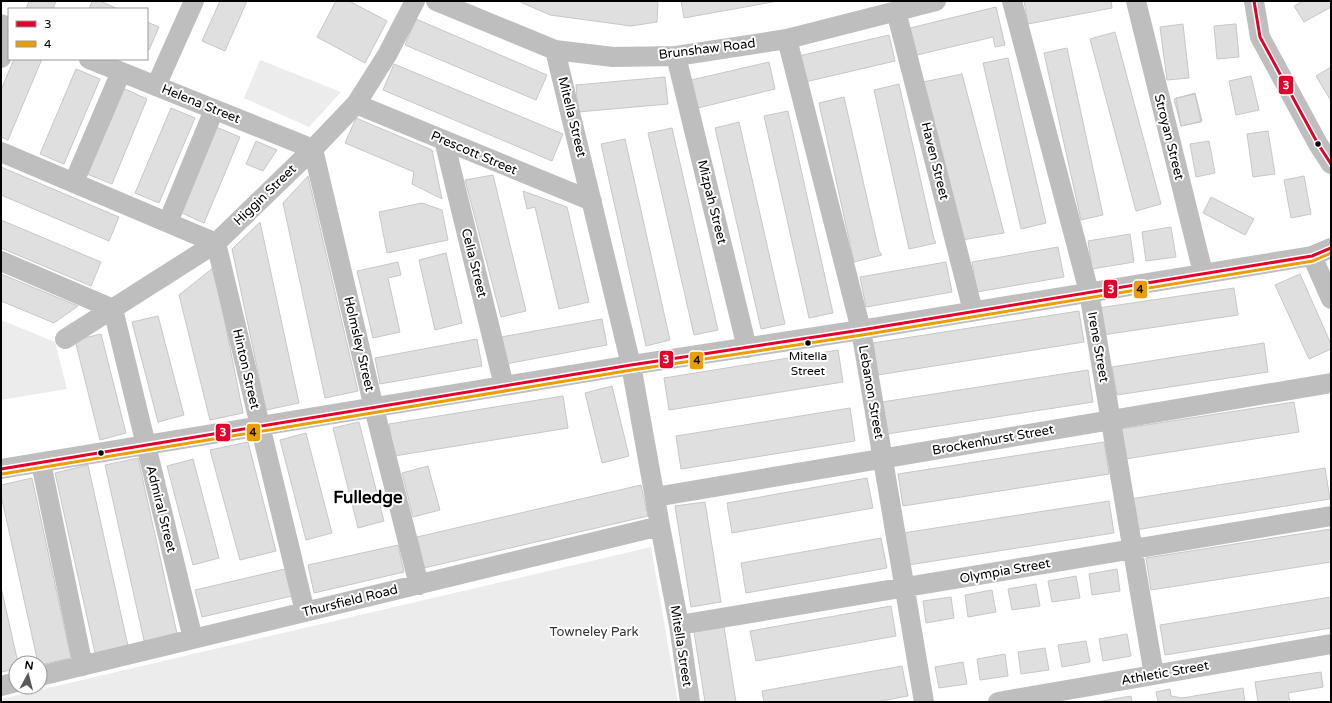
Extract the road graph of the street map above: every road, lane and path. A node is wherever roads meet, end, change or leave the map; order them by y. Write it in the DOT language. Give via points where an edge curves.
graph roads {
  1 [pos="194,1"];
  2 [pos="415,1"];
  3 [pos="436,1"];
  4 [pos="936,1"];
  5 [pos="1012,1"];
  6 [pos="1136,1"];
  7 [pos="1254,1"];
  8 [pos="896,11"];
  9 [pos="787,39"];
  10 [pos="8,41"];
  11 [pos="555,50"];
  12 [pos="676,56"];
  13 [pos="1,58"];
  14 [pos="91,60"];
  15 [pos="121,72"];
  16 [pos="156,86"];
  17 [pos="356,104"];
  18 [pos="214,110"];
  19 [pos="444,140"];
  20 [pos="312,149"];
  21 [pos="1,152"];
  22 [pos="1331,164"];
  23 [pos="74,182"];
  24 [pos="592,201"];
  25 [pos="168,222"];
  26 [pos="216,243"];
  27 [pos="1331,248"];
  28 [pos="1312,256"];
  29 [pos="1,261"];
  30 [pos="1203,273"];
  31 [pos="1089,292"];
  32 [pos="1331,299"];
  33 [pos="113,309"];
  34 [pos="973,311"];
  35 [pos="861,330"];
  36 [pos="66,339"];
  37 [pos="747,348"];
  38 [pos="631,365"];
  39 [pos="1331,383"];
  40 [pos="504,386"];
  41 [pos="374,408"];
  42 [pos="1111,420"];
  43 [pos="260,426"];
  44 [pos="145,445"];
  45 [pos="883,459"];
  46 [pos="41,463"];
  47 [pos="1,469"];
  48 [pos="655,497"];
  49 [pos="1331,516"];
  50 [pos="660,526"];
  51 [pos="1133,549"];
  52 [pos="419,584"];
  53 [pos="904,588"];
  54 [pos="305,612"];
  55 [pos="679,625"];
  56 [pos="192,639"];
  57 [pos="1331,644"];
  58 [pos="83,666"];
  59 [pos="48,674"];
  60 [pos="1154,675"];
  61 [pos="690,702"];
  62 [pos="924,702"];
  63 [pos="998,702"];
  1 -- 16 [label="street"];
  2 -- 17 [label="street, Higgin Street" via="387,55"];
  3 -- 11 [label="street, Brunshaw Road"];
  4 -- 8 [label="street, Brunshaw Road"];
  5 -- 31 [label="street, Irene Street"];
  6 -- 30 [label="street, Stroyan Street"];
  7 -- 22 [label="street" via="1260,36"];
  8 -- 9 [label="street, Brunshaw Road"];
  8 -- 34 [label="street, Haven Street"];
  9 -- 12 [label="street, Brunshaw Road"];
  9 -- 35 [label="street, Lebanon Street"];
  10 -- 13 [label="street"];
  11 -- 12 [label="street, Brunshaw Road" via="613,57"];
  11 -- 24 [label="street, Mitella Street"];
  12 -- 37 [label="street, Mizpah Street"];
  14 -- 15 [label="street, Helena Street"];
  15 -- 16 [label="street, Helena Street"];
  15 -- 23 [label="street"];
  16 -- 18 [label="street, Helena Street"];
  17 -- 19 [label="street, Prescott Street"];
  17 -- 20 [label="street, Higgin Street"];
  18 -- 20 [label="street, Helena Street"];
  18 -- 25 [label="street"];
  19 -- 24 [label="street, Prescott Street"];
  19 -- 40 [label="street, Celia Street"];
  20 -- 26 [label="street, Higgin Street"];
  20 -- 41 [label="street, Holmsley Street"];
  21 -- 23 [label="street"];
  23 -- 25 [label="street"];
  24 -- 38 [label="street, Mitella Street"];
  25 -- 26 [label="street"];
  26 -- 33 [label="street, Higgin Street"];
  26 -- 43 [label="street, Hinton Street"];
  27 -- 28 [label="street"];
  28 -- 30 [label="street"];
  28 -- 32 [label="street"];
  29 -- 33 [label="street"];
  30 -- 31 [label="street"];
  31 -- 34 [label="street"];
  31 -- 42 [label="street, Irene Street"];
  33 -- 36 [label="street, Higgin Street"];
  33 -- 44 [label="street, Admiral Street"];
  34 -- 35 [label="street"];
  35 -- 37 [label="street"];
  35 -- 45 [label="street, Lebanon Street"];
  37 -- 38 [label="street"];
  38 -- 40 [label="street"];
  38 -- 48 [label="street, Mitella Street"];
  39 -- 42 [label="street, Brockenhurst Street"];
  40 -- 41 [label="street"];
  41 -- 43 [label="street"];
  41 -- 52 [label="street, Holmsley Street"];
  42 -- 45 [label="street, Brockenhurst Street"];
  42 -- 51 [label="street, Irene Street"];
  43 -- 44 [label="street"];
  43 -- 54 [label="street, Hinton Street"];
  44 -- 46 [label="street"];
  44 -- 56 [label="street, Admiral Street"];
  45 -- 48 [label="street, Brockenhurst Street"];
  45 -- 53 [label="street, Lebanon Street"];
  46 -- 47 [label="street"];
  46 -- 58 [label="street"];
  48 -- 50 [label="street, Mitella Street"];
  49 -- 51 [label="street, Olympia Street"];
  50 -- 52 [label="street, Thursfield Road"];
  50 -- 55 [label="street, Mitella Street"];
  51 -- 53 [label="street, Olympia Street"];
  51 -- 60 [label="street, Irene Street"];
  52 -- 54 [label="street, Thursfield Road"];
  53 -- 55 [label="street, Olympia Street"];
  53 -- 62 [label="street, Lebanon Street"];
  54 -- 56 [label="street, Thursfield Road"];
  55 -- 61 [label="street, Mitella Street"];
  56 -- 58 [label="street, Thursfield Road"];
  57 -- 60 [label="street, Athletic Street"];
  58 -- 59 [label="street, Thursfield Road"];
  60 -- 63 [label="street, Athletic Street"];
}
